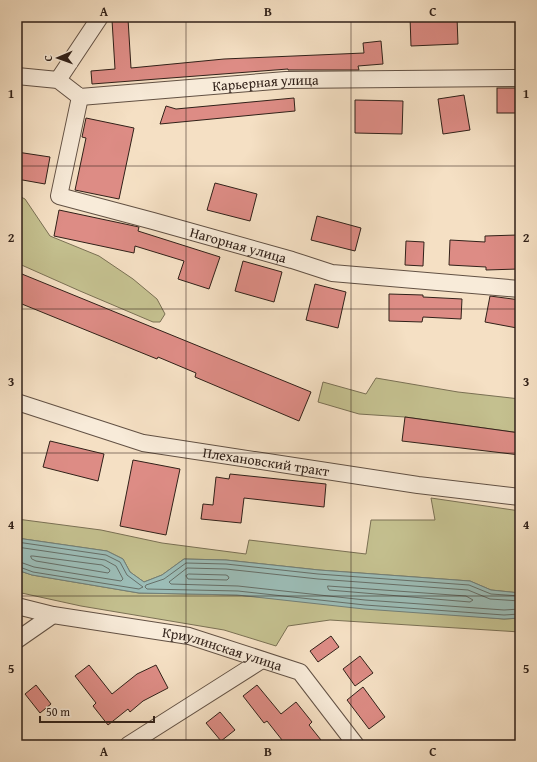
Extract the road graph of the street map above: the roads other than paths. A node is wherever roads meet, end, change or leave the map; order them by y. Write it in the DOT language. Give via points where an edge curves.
graph roads {
  1 [pos="100,17"];
  2 [pos="17,76"];
  3 [pos="520,78"];
  4 [pos="58,80"];
  5 [pos="80,97"];
  6 [pos="520,289"];
  7 [pos="17,402"];
  8 [pos="520,498"];
  9 [pos="17,606"];
  10 [pos="53,615"];
  11 [pos="17,640"];
  12 [pos="262,660"];
  13 [pos="128,745"];
  14 [pos="356,745"];
  1 -- 4 [label="street"];
  2 -- 4 [label="street"];
  3 -- 5 [label="street, Карьерная улица" via="286,80"];
  4 -- 5 [label="street"];
  5 -- 6 [label="street, Нагорная улица" via="59,196 277,256 332,274"];
  7 -- 8 [label="street, Плехановский тракт" via="143,443"];
  9 -- 10 [label="street, Криулинская улица"];
  10 -- 11 [label="street"];
  10 -- 12 [label="street, Криулинская улица" via="189,636"];
  12 -- 13 [label="street"];
  12 -- 14 [label="street, Криулинская улица" via="300,672"];
}
